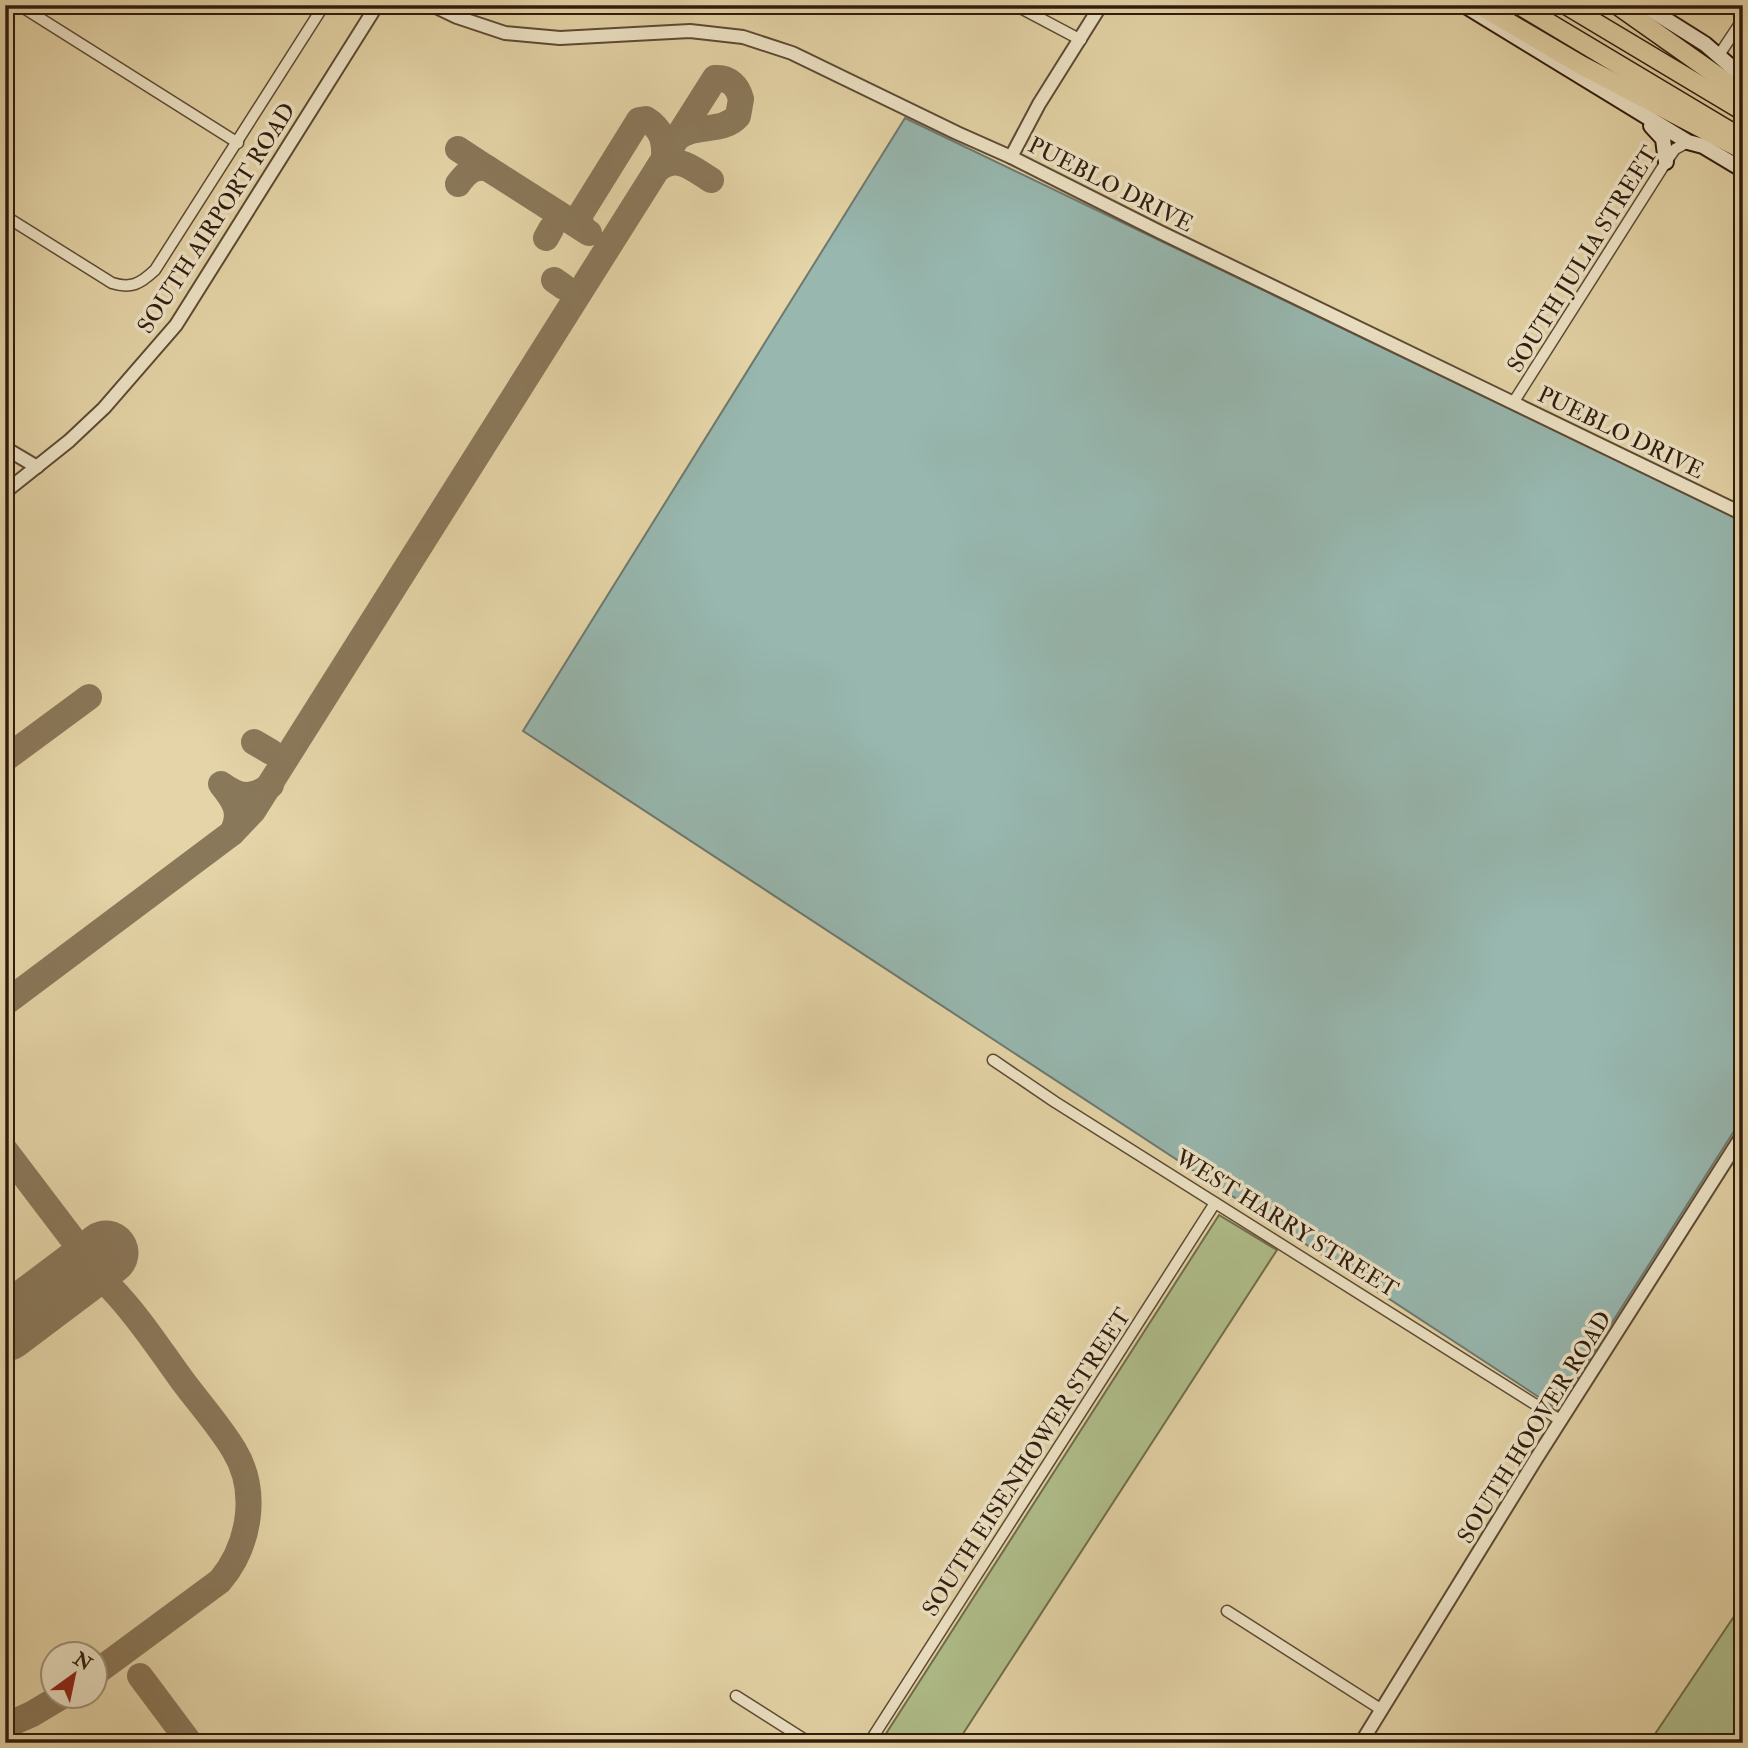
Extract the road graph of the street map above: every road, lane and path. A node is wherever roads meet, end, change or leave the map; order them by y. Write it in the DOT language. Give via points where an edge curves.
graph roads {
  1 [pos="19,5"];
  2 [pos="324,5"];
  3 [pos="377,5"];
  4 [pos="432,5"];
  5 [pos="1015,5"];
  6 [pos="1101,5"];
  7 [pos="1464,5"];
  8 [pos="1479,5"];
  9 [pos="1518,5"];
  10 [pos="1566,5"];
  11 [pos="1618,5"];
  12 [pos="1643,5"];
  13 [pos="1743,19"];
  14 [pos="1081,40"];
  15 [pos="1743,53"];
  16 [pos="1719,55"];
  17 [pos="1739,73"];
  18 [pos="1743,94"];
  19 [pos="1620,101"];
  20 [pos="1743,111"];
  21 [pos="1743,139"];
  22 [pos="1688,142"];
  23 [pos="238,143"];
  24 [pos="1743,150"];
  25 [pos="1011,157"];
  26 [pos="1665,162"];
  27 [pos="1743,170"];
  28 [pos="5,216"];
  29 [pos="1513,403"];
  30 [pos="5,448"];
  31 [pos="37,467"];
  32 [pos="5,492"];
  33 [pos="1743,514"];
  34 [pos="993,1060"];
  35 [pos="1743,1134"];
  36 [pos="1215,1202"];
  37 [pos="1560,1420"];
  38 [pos="1227,1611"];
  39 [pos="736,1696"];
  40 [pos="1382,1710"];
  41 [pos="810,1743"];
  42 [pos="869,1743"];
  43 [pos="1361,1743"];
  1 -- 23 [label="street"];
  2 -- 23 [label="street"];
  3 -- 31 [label="street, SOUTH AIRPORT ROAD" via="176,325 104,408"];
  4 -- 25 [label="street, PUEBLO DRIVE" via="505,33 560,38 690,31 743,37 792,53"];
  5 -- 14 [label="street"];
  6 -- 14 [label="street"];
  7 -- 19 [label="main road"];
  8 -- 24 [label="highway"];
  9 -- 21 [label="highway"];
  10 -- 20 [label="highway"];
  11 -- 18 [label="highway"];
  12 -- 16 [label="main road"];
  13 -- 16 [label="street"];
  14 -- 25 [label="street"];
  15 -- 17 [label="street"];
  16 -- 17 [label="main road"];
  19 -- 22 [label="main road"];
  19 -- 26 [label="main road" via="1659,133 1665,144"];
  22 -- 26 [label="street, SOUTH JULIA STREET"];
  22 -- 27 [label="main road"];
  23 -- 28 [label="street" via="155,270 142,282 126,287 112,283"];
  25 -- 29 [label="street, PUEBLO DRIVE"];
  26 -- 29 [label="street, SOUTH JULIA STREET"];
  29 -- 33 [label="street, PUEBLO DRIVE"];
  30 -- 31 [label="street"];
  31 -- 32 [label="street, SOUTH AIRPORT ROAD"];
  34 -- 36 [label="street, WEST HARRY STREET"];
  35 -- 37 [label="street, SOUTH HOOVER ROAD"];
  36 -- 37 [label="street, WEST HARRY STREET"];
  36 -- 42 [label="street, SOUTH EISENHOWER STREET"];
  37 -- 40 [label="street, SOUTH HOOVER ROAD"];
  38 -- 40 [label="street"];
  39 -- 41 [label="street"];
  40 -- 43 [label="street, SOUTH HOOVER ROAD"];
}
